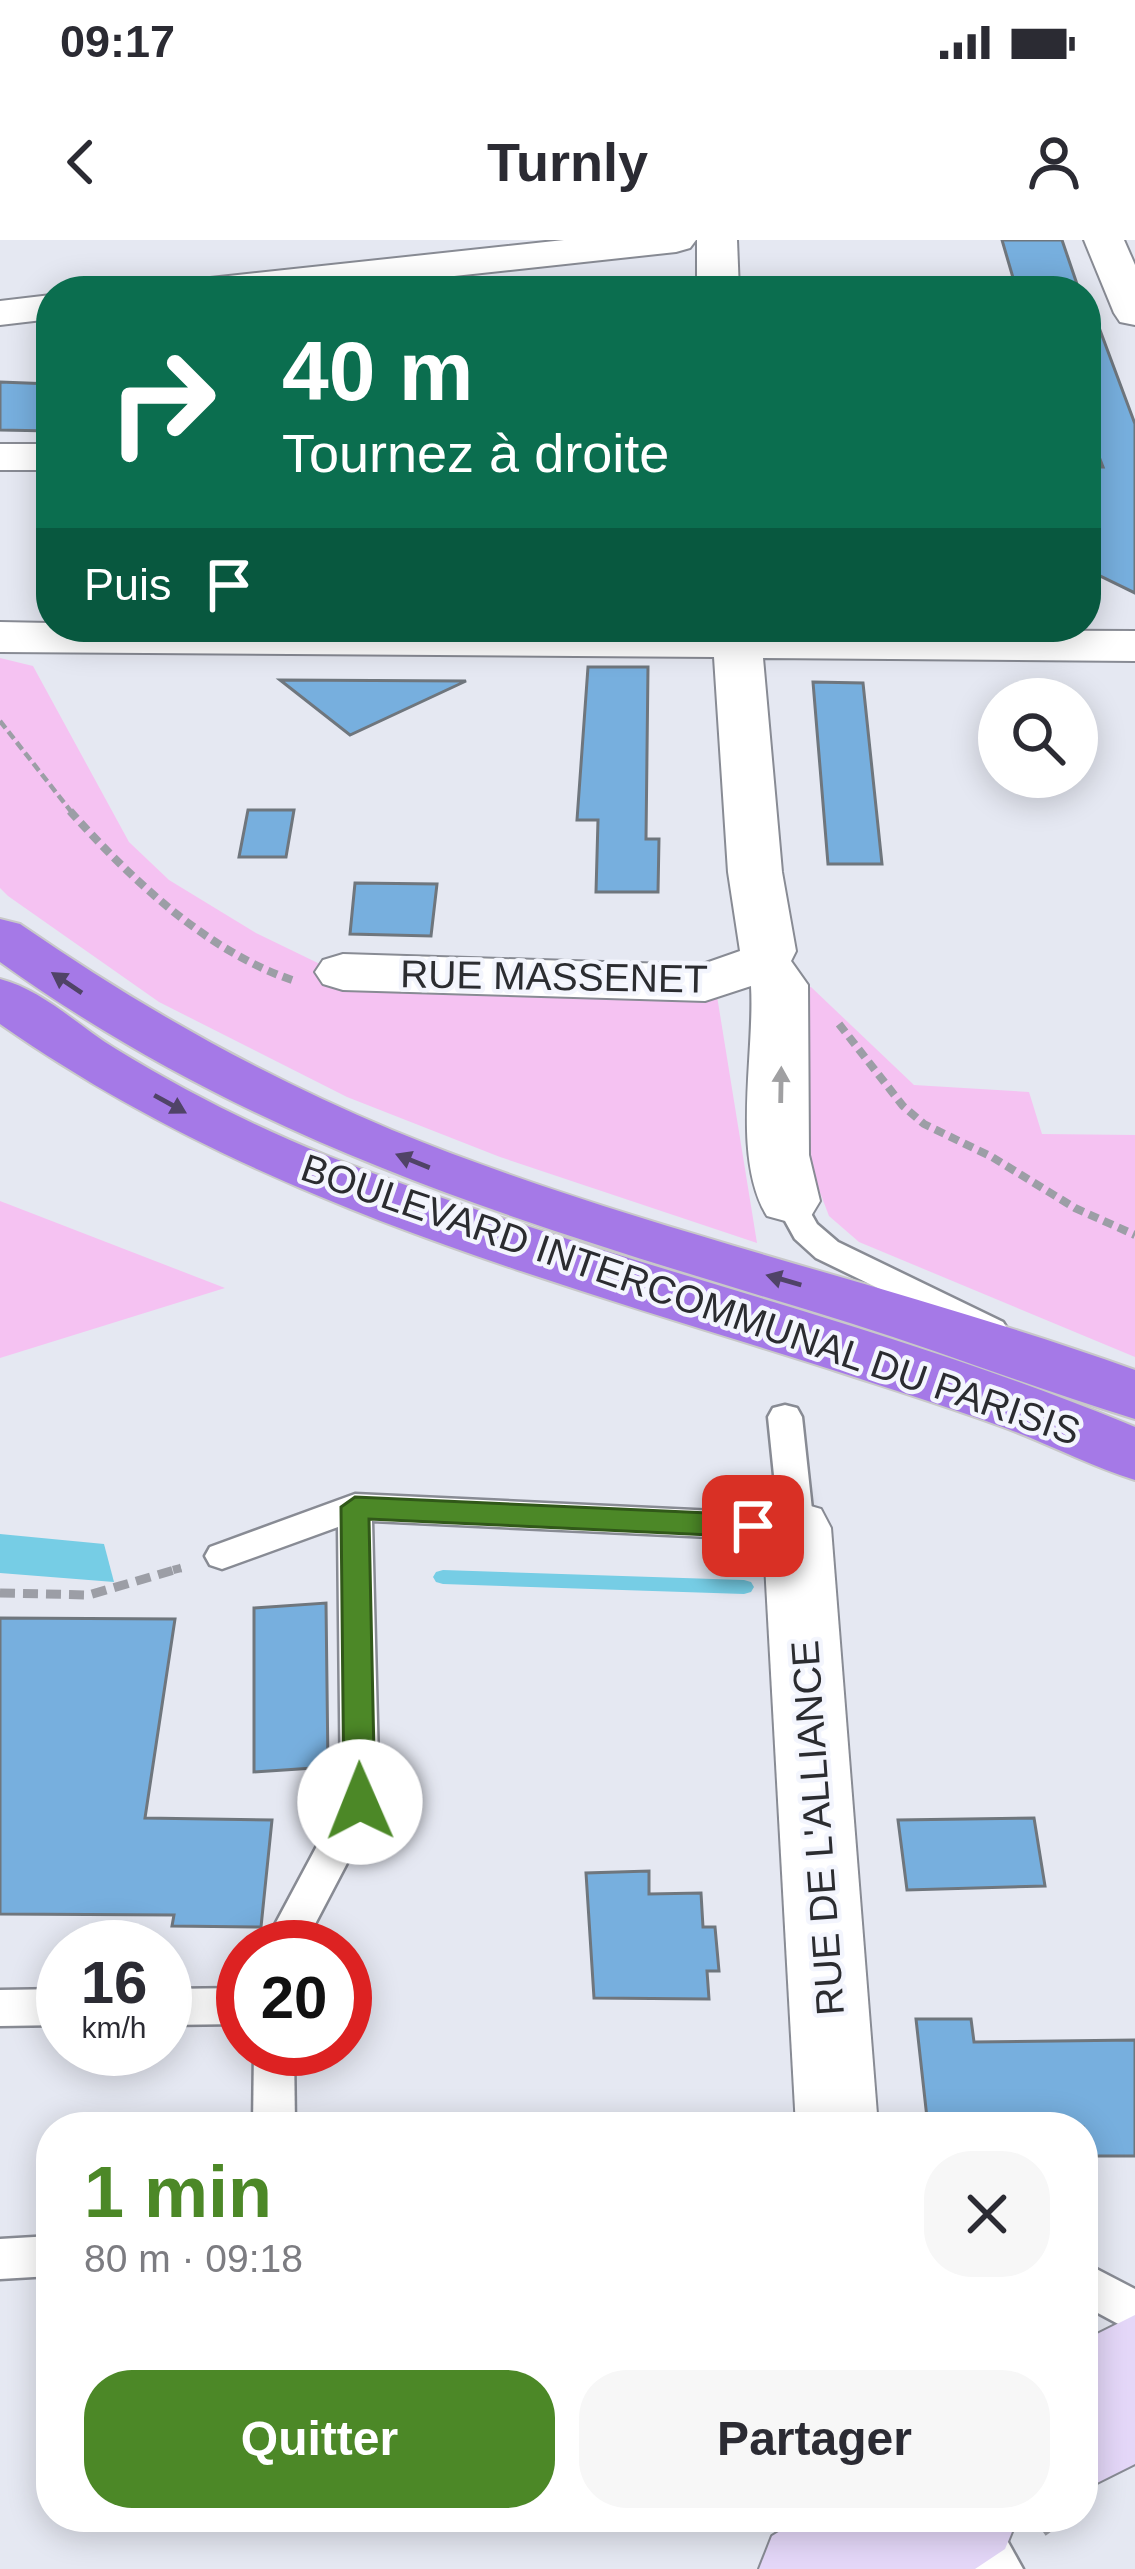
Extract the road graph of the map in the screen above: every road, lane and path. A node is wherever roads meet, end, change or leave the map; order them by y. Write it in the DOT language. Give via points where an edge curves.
graph roads {
  1 [pos="676,240"];
  2 [pos="716,240"];
  3 [pos="1104,240"];
  4 [pos="341,276"];
  5 [pos="717,276"];
  6 [pos="36,309"];
  7 [pos="0,313"];
  8 [pos="1135,314"];
  9 [pos="0,457"];
  10 [pos="36,457"];
  11 [pos="1,638"];
  12 [pos="36,638"];
  13 [pos="737,642"];
  14 [pos="976,642"];
  15 [pos="1135,646"];
  16 [pos="0,936"];
  17 [pos="762,963"];
  18 [pos="343,972"];
  19 [pos="0,997"];
  20 [pos="832,1016"];
  21 [pos="789,1201"];
  22 [pos="1135,1234"];
  23 [pos="1113,1386"];
  24 [pos="785,1418"];
  25 [pos="1135,1455"];
  26 [pos="355,1507"];
  27 [pos="797,1528"];
  28 [pos="222,1556"];
  29 [pos="0,1593"];
  30 [pos="297,1920"];
  31 [pos="36,2007"];
  32 [pos="0,2008"];
  33 [pos="274,2076"];
  34 [pos="274,2112"];
  35 [pos="837,2112"];
  36 [pos="36,2257"];
  37 [pos="0,2259"];
  38 [pos="1098,2291"];
  39 [pos="1135,2312"];
  40 [pos="1135,2357"];
  41 [pos="1098,2380"];
  42 [pos="1135,2412"];
  43 [pos="1098,2436"];
  44 [pos="922,2537"];
  45 [pos="805,2569"];
  1 -- 4 [label="street"];
  2 -- 5 [label="street"];
  3 -- 8 [label="street"];
  6 -- 7 [label="street"];
  9 -- 10 [label="street"];
  11 -- 12 [label="street"];
  13 -- 17 [label="street" via="768,951"];
  14 -- 15 [label="street"];
  23 -- 16 [label="highway, BOULEVARD INTERCOMMUNAL DU PARISIS, one-way" via="412,1160 191,1060"];
  17 -- 18 [label="street, RUE MASSENET" via="705,983"];
  21 -- 17 [label="street, one-way" via="779,1155 780,985"];
  19 -- 25 [label="highway, BOULEVARD INTERCOMMUNAL DU PARISIS, one-way" via="189,1115 383,1202 961,1387"];
  20 -- 22 [label="path" via="924,1124"];
  21 -- 23 [label="lane" via="826,1250"];
  24 -- 27 [label="lane"];
  26 -- 27 [label="lane"];
  26 -- 28 [label="lane"];
  26 -- 30 [label="lane" via="360,1802"];
  27 -- 35 [label="street, RUE DE L'ALLIANCE"];
  28 -- 29 [label="path" via="89,1595"];
  31 -- 32 [label="lane"];
  33 -- 34 [label="lane"];
  36 -- 37 [label="lane"];
  38 -- 39 [label="lane"];
  40 -- 41 [label="street"];
  42 -- 43 [label="street"];
  44 -- 45 [label="street"];
}
